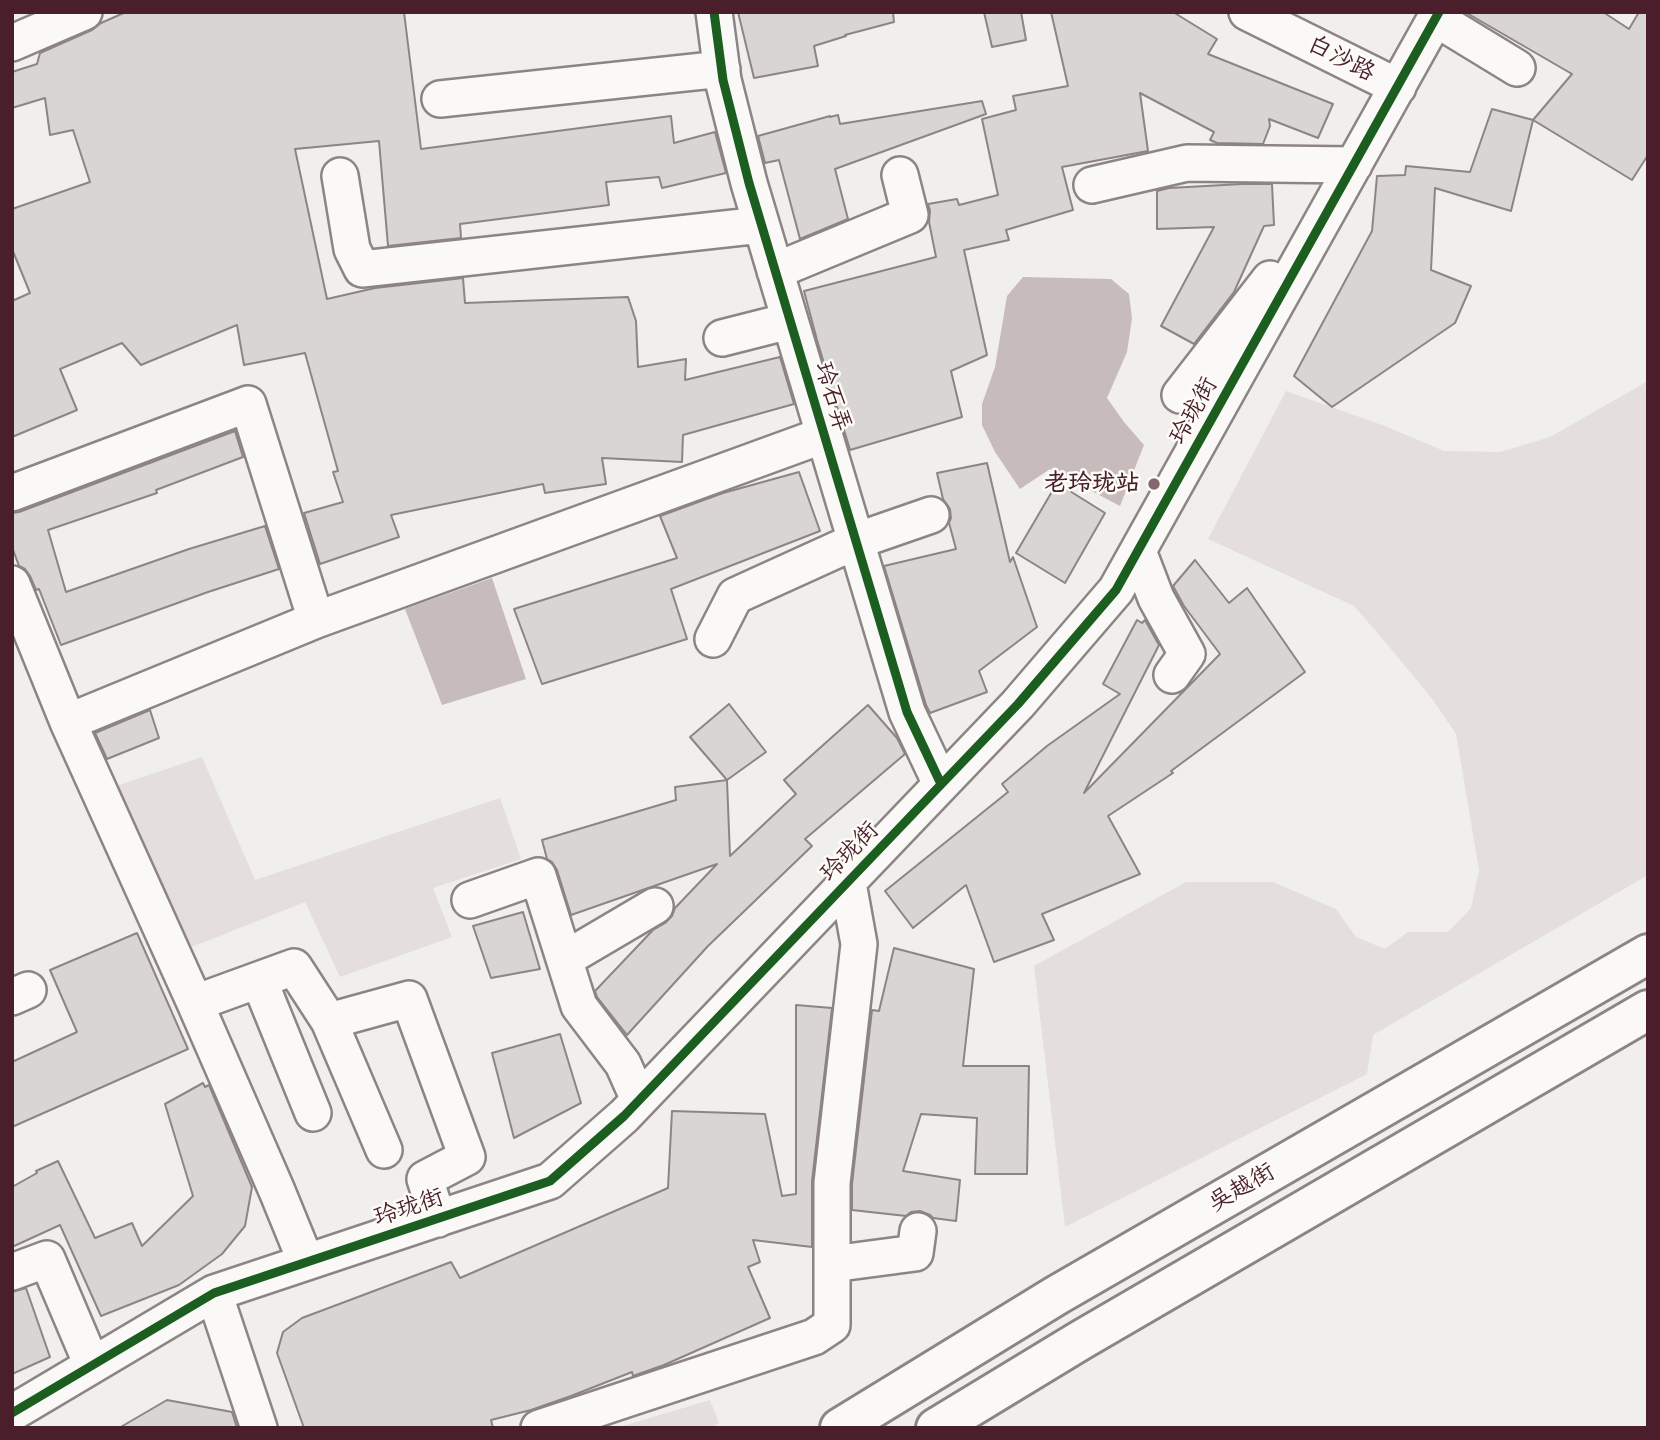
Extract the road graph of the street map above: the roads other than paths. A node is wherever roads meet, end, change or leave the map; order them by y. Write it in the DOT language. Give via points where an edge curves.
graph roads {
  1 [pos="84,12"];
  2 [pos="714,12"];
  3 [pos="1247,12"];
  4 [pos="1437,15"];
  5 [pos="29,30"];
  6 [pos="1517,68"];
  7 [pos="722,69"];
  8 [pos="1398,88"];
  9 [pos="440,99"];
  10 [pos="1354,165"];
  11 [pos="900,175"];
  12 [pos="340,176"];
  13 [pos="1092,185"];
  14 [pos="761,225"];
  15 [pos="1298,265"];
  16 [pos="775,271"];
  17 [pos="789,321"];
  18 [pos="722,338"];
  19 [pos="1180,395"];
  20 [pos="824,435"];
  21 [pos="12,493"];
  22 [pos="931,515"];
  23 [pos="856,541"];
  24 [pos="1138,551"];
  25 [pos="12,584"];
  26 [pos="316,620"];
  27 [pos="713,639"];
  28 [pos="1172,675"];
  29 [pos="68,722"];
  30 [pos="941,784"];
  31 [pos="848,883"];
  32 [pos="470,900"];
  33 [pos="655,906"];
  34 [pos="1648,954"];
  35 [pos="565,959"];
  36 [pos="259,979"];
  37 [pos="195,1003"];
  38 [pos="1648,1010"];
  39 [pos="329,1021"];
  40 [pos="639,1100"];
  41 [pos="313,1113"];
  42 [pos="384,1150"];
  43 [pos="438,1219"];
  44 [pos="918,1231"];
  45 [pos="306,1262"];
  46 [pos="832,1264"];
  47 [pos="12,1272"];
  48 [pos="214,1293"];
  49 [pos="92,1365"];
  50 [pos="12,1413"];
  51 [pos="259,1428"];
  52 [pos="539,1428"];
  53 [pos="840,1428"];
  54 [pos="936,1428"];
  1 -- 5 [label="street"];
  2 -- 7 [label="street, 玲石弄"];
  3 -- 8 [label="street, 白沙路"];
  4 -- 6 [label="street"];
  4 -- 8 [label="street, 玲珑街"];
  7 -- 9 [label="street"];
  7 -- 14 [label="street, 玲石弄"];
  8 -- 10 [label="street, 玲珑街"];
  10 -- 13 [label="street" via="1186,163"];
  10 -- 15 [label="street, 玲珑街"];
  11 -- 16 [label="street" via="910,215"];
  12 -- 14 [label="street" via="352,248 362,269"];
  14 -- 16 [label="street, 玲石弄"];
  15 -- 19 [label="street" via="1274,275"];
  15 -- 24 [label="street, 玲珑街"];
  16 -- 17 [label="street, 玲石弄"];
  17 -- 18 [label="street"];
  17 -- 20 [label="street, 玲石弄"];
  20 -- 23 [label="street, 玲石弄"];
  20 -- 26 [label="street"];
  21 -- 26 [label="street" via="248,404"];
  22 -- 23 [label="street"];
  23 -- 27 [label="street" via="735,596"];
  23 -- 30 [label="street, 玲石弄" via="907,712"];
  24 -- 28 [label="street" via="1156,598 1187,654"];
  24 -- 30 [label="street, 玲珑街" via="1116,590 1018,704"];
  25 -- 29 [label="street"];
  26 -- 29 [label="street"];
  29 -- 37 [label="street"];
  30 -- 31 [label="street, 玲珑街"];
  31 -- 40 [label="street, 玲珑街"];
  31 -- 46 [label="street" via="859,944 832,1183"];
  32 -- 35 [label="street" via="538,876"];
  33 -- 35 [label="street"];
  34 -- 53 [label="highway, 吴越街" via="1057,1295"];
  35 -- 40 [label="street" via="579,1006 623,1064"];
  36 -- 37 [label="street"];
  36 -- 39 [label="street" via="294,967"];
  36 -- 41 [label="street"];
  37 -- 45 [label="street"];
  38 -- 54 [label="highway, 吴越街"];
  39 -- 42 [label="street"];
  39 -- 43 [label="street" via="409,999 467,1157 425,1179"];
  40 -- 43 [label="street, 玲珑街" via="550,1181"];
  43 -- 45 [label="street, 玲珑街"];
  44 -- 46 [label="street" via="915,1253"];
  45 -- 48 [label="street, 玲珑街"];
  46 -- 52 [label="street" via="832,1325 814,1337"];
  47 -- 49 [label="street" via="47,1259"];
  48 -- 49 [label="street, 玲珑街"];
  48 -- 51 [label="street"];
  49 -- 50 [label="street, 玲珑街"];
}
